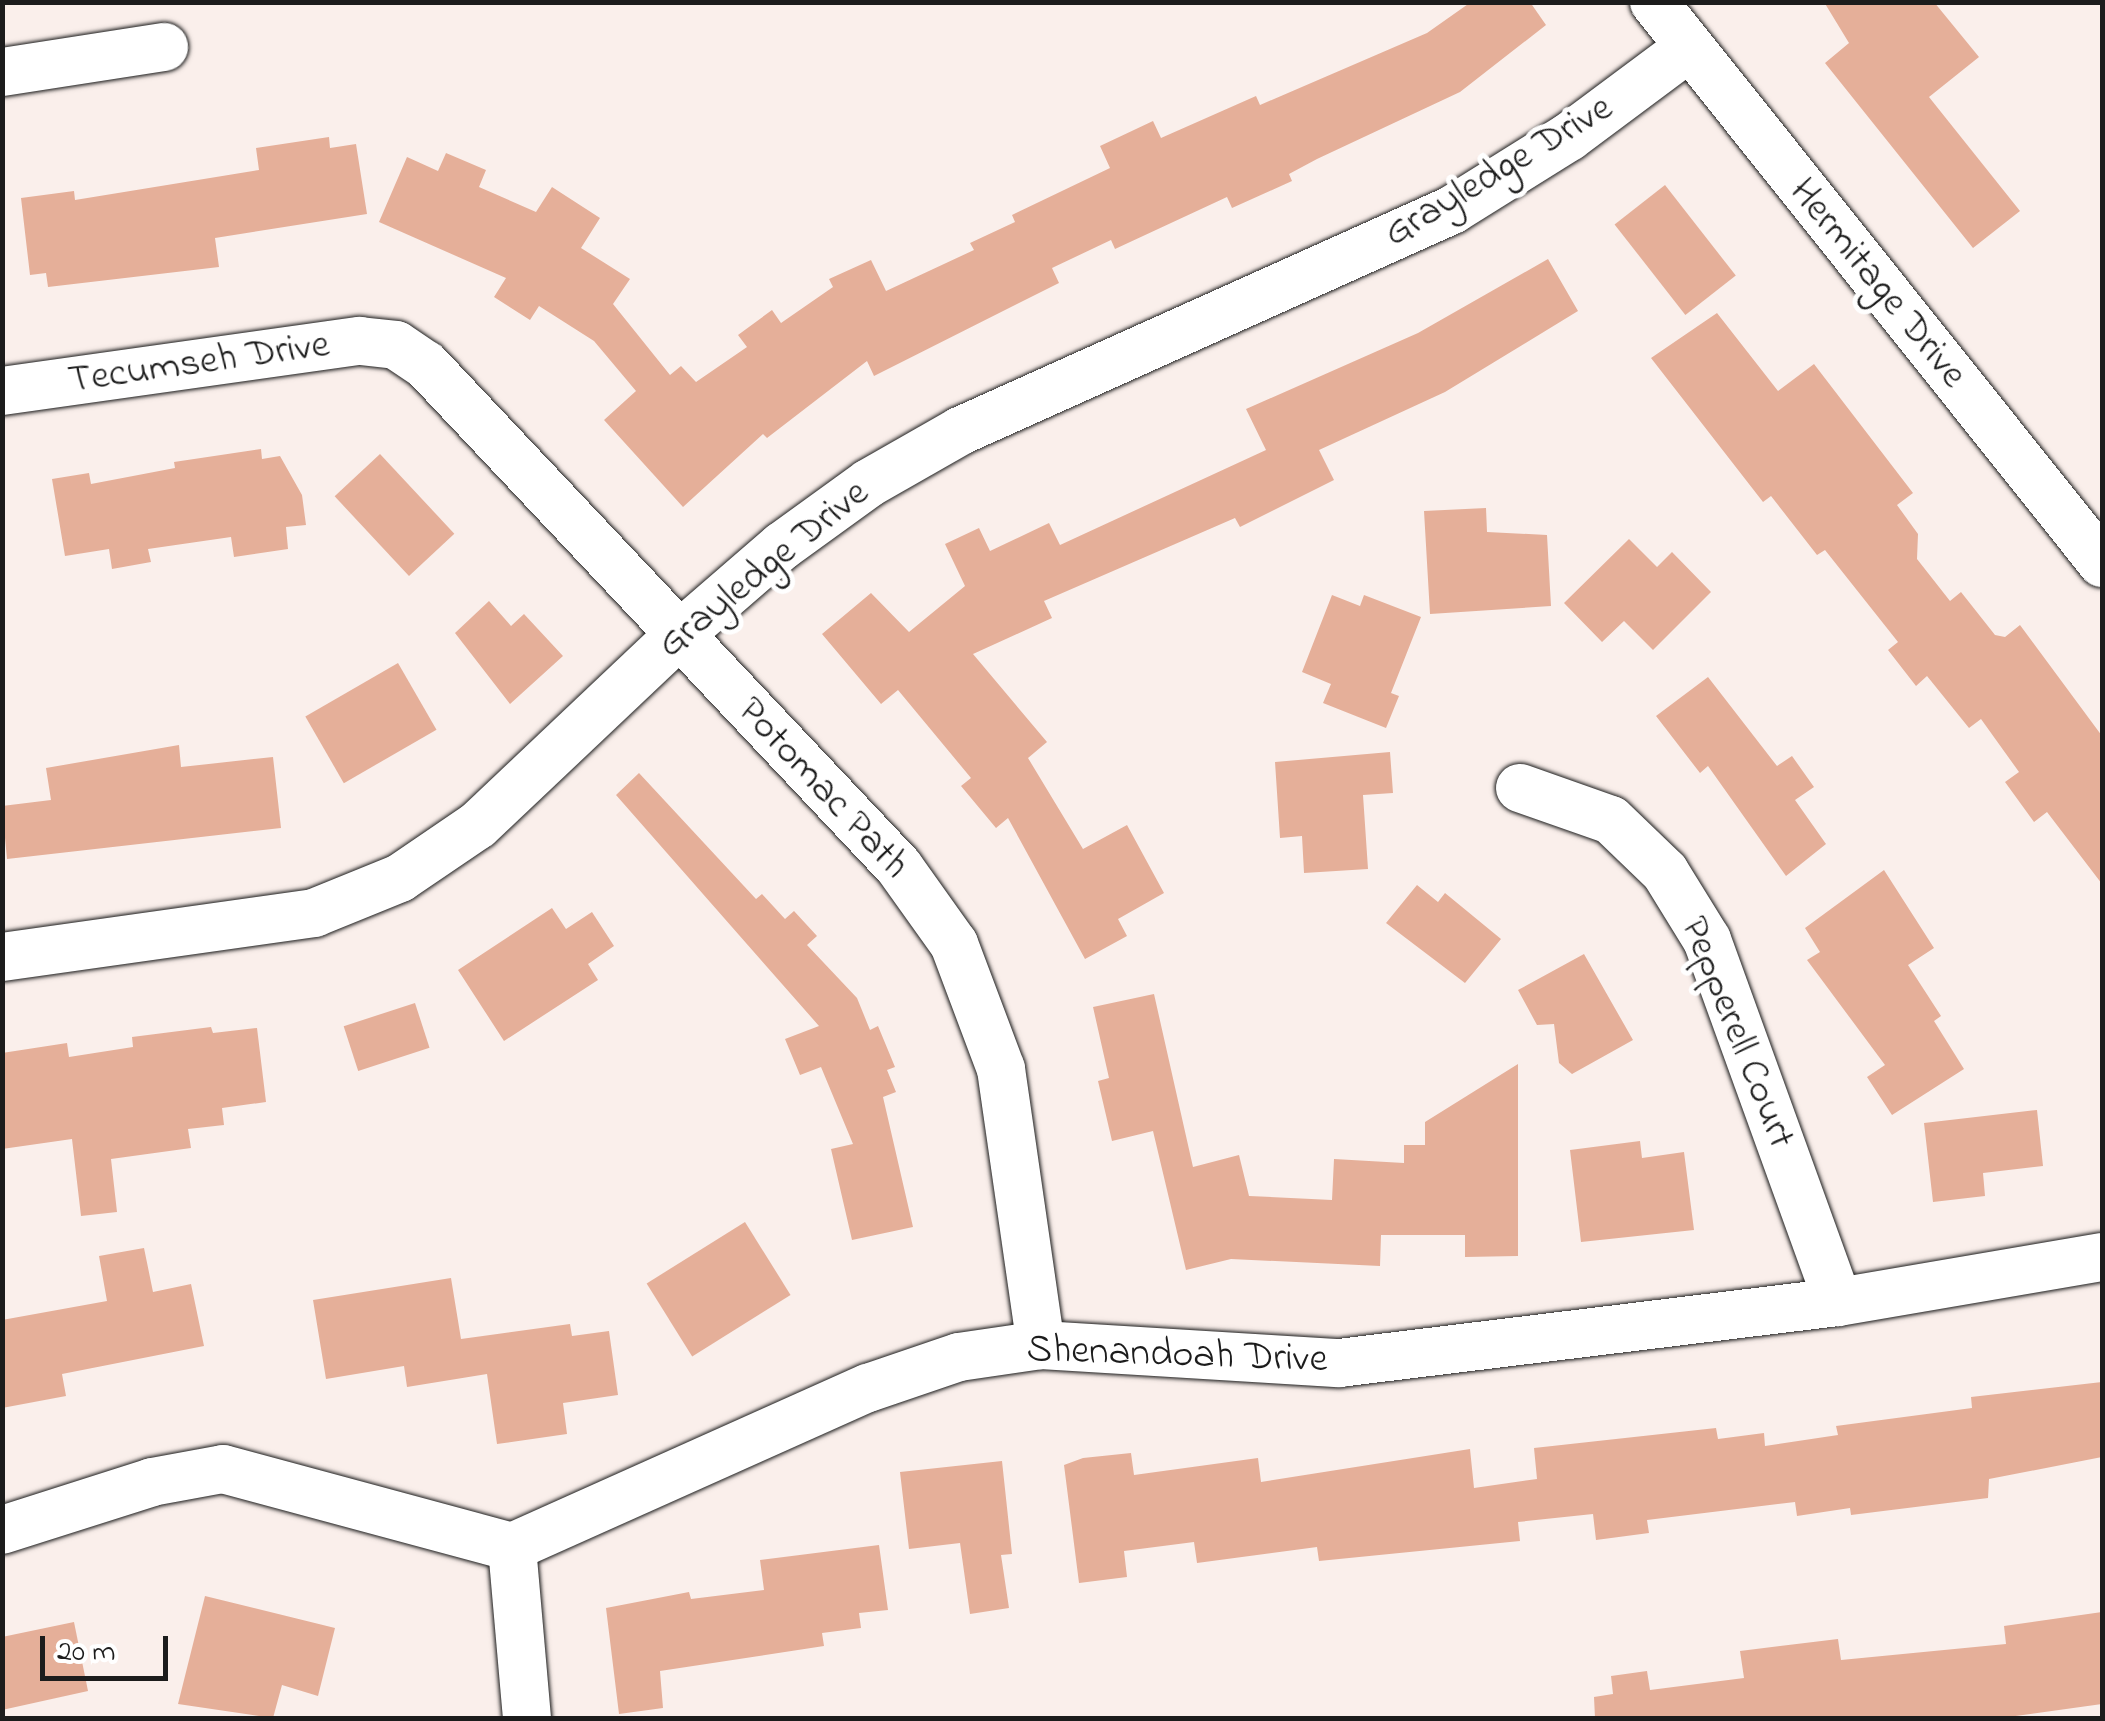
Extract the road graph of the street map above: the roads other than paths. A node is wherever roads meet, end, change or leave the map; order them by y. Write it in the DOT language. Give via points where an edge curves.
graph roads {
  1 [pos="1654,2"];
  2 [pos="164,47"];
  3 [pos="1687,49"];
  4 [pos="2,72"];
  5 [pos="396,344"];
  6 [pos="2,392"];
  7 [pos="2102,563"];
  8 [pos="678,636"];
  9 [pos="1520,788"];
  10 [pos="2,957"];
  11 [pos="2102,1257"];
  12 [pos="1838,1302"];
  13 [pos="1041,1345"];
  14 [pos="2,1530"];
  15 [pos="512,1548"];
  16 [pos="527,1718"];
  1 -- 3 [label="street, Hermitage Drive"];
  2 -- 4 [label="street"];
  3 -- 7 [label="street, Hermitage Drive"];
  3 -- 8 [label="street, Grayledge Drive" via="1569,137 1452,210 960,431 884,474 782,546"];
  5 -- 6 [label="street, Tecumseh Drive" via="360,341"];
  5 -- 8 [label="street, Potomac Path" via="426,365"];
  8 -- 10 [label="street, Grayledge Drive" via="478,825 400,878 314,913"];
  8 -- 13 [label="street, Potomac Path" via="899,867 954,944 1001,1069"];
  9 -- 12 [label="street, Pepperell Court" via="1611,820 1664,872 1707,940"];
  11 -- 12 [label="street, Shenandoah Drive"];
  12 -- 13 [label="street, Shenandoah Drive" via="1340,1363"];
  13 -- 15 [label="street, Shenandoah Drive" via="958,1357 868,1388"];
  14 -- 15 [label="street" via="152,1482 223,1469"];
  15 -- 16 [label="street"];
}
